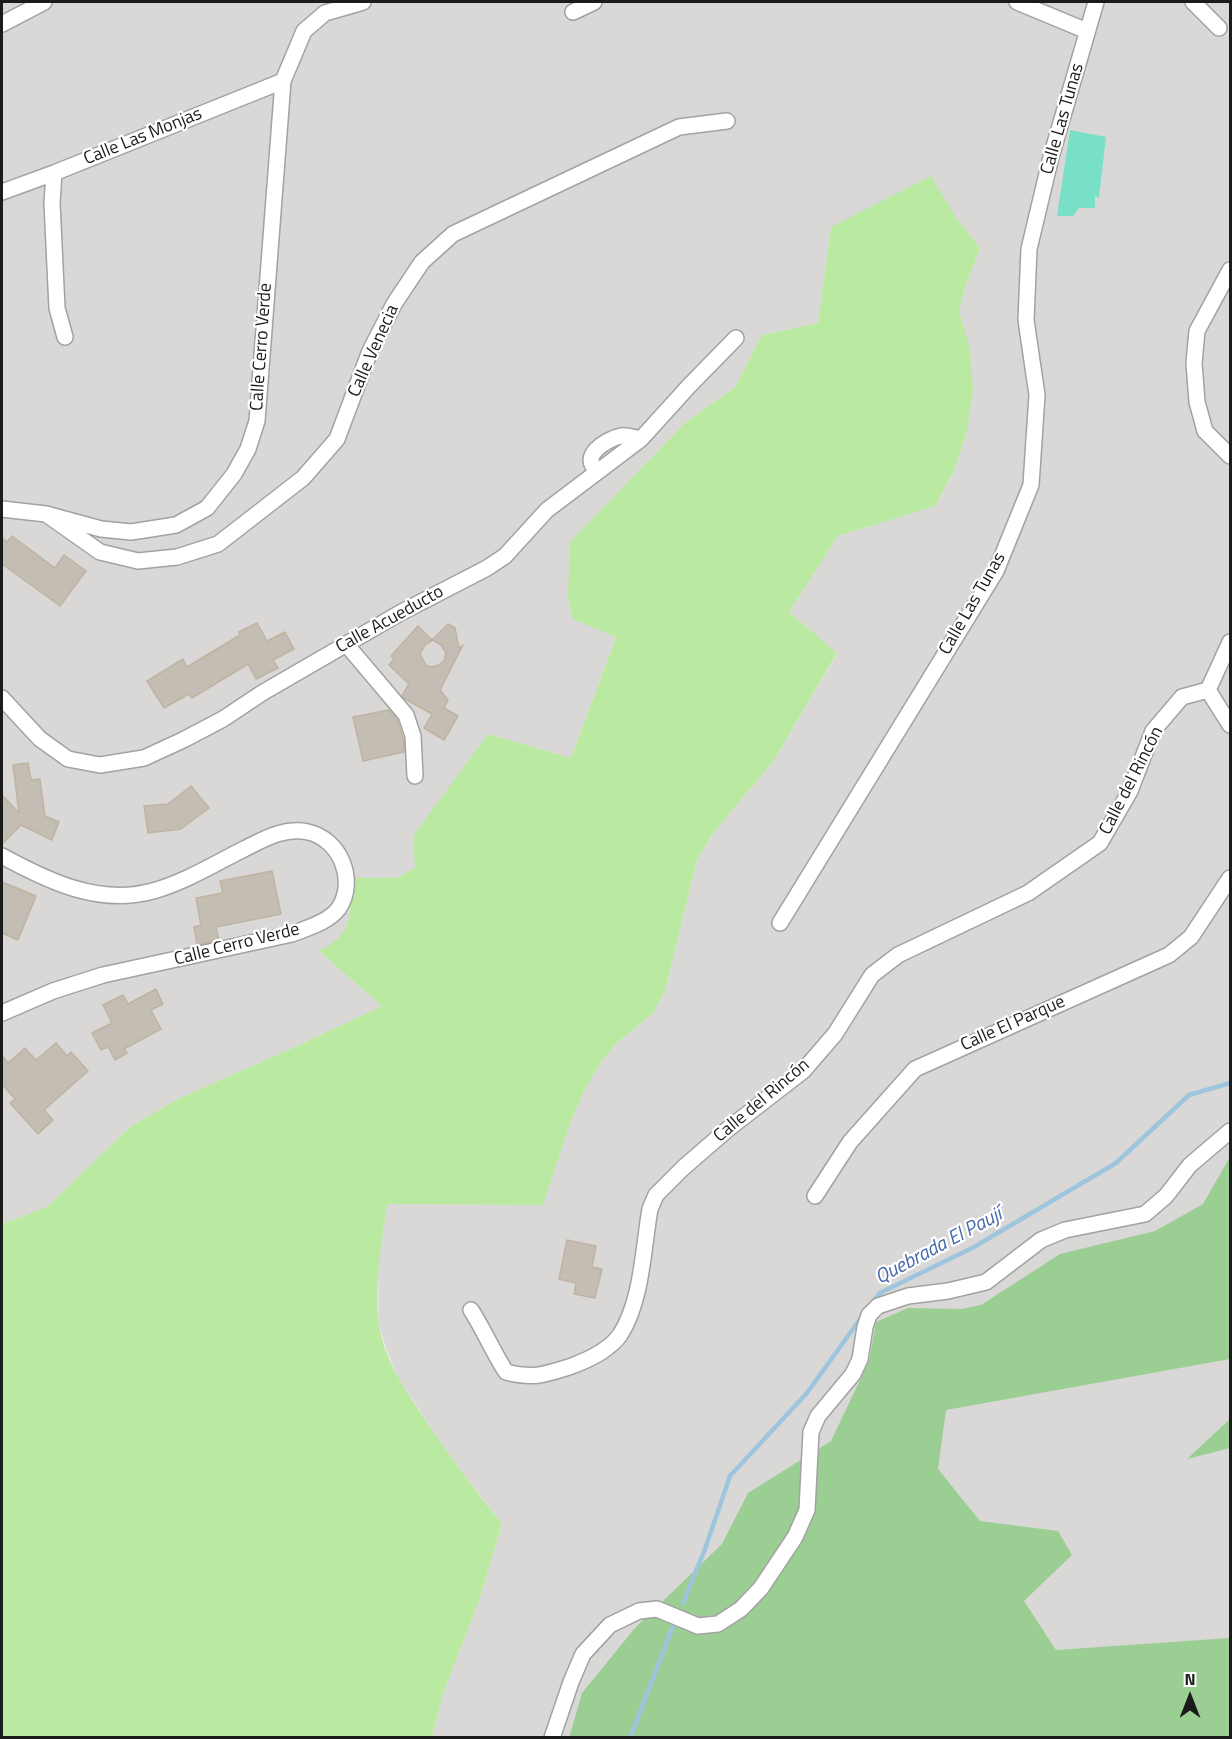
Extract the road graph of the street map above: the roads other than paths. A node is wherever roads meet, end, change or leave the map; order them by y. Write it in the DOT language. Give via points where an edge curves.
graph roads {
  1 [pos="44,2"];
  2 [pos="363,2"];
  3 [pos="594,2"];
  4 [pos="1017,2"];
  5 [pos="1095,2"];
  6 [pos="1193,2"];
  7 [pos="573,12"];
  8 [pos="2,24"];
  9 [pos="1219,28"];
  10 [pos="1087,31"];
  11 [pos="283,81"];
  12 [pos="727,121"];
  13 [pos="54,173"];
  14 [pos="2,192"];
  15 [pos="1230,270"];
  16 [pos="65,337"];
  17 [pos="736,338"];
  18 [pos="1230,456"];
  19 [pos="2,509"];
  20 [pos="46,514"];
  21 [pos="1230,642"];
  22 [pos="346,644"];
  23 [pos="1208,690"];
  24 [pos="2,698"];
  25 [pos="1230,725"];
  26 [pos="415,776"];
  27 [pos="2,856"];
  28 [pos="1230,878"];
  29 [pos="780,923"];
  30 [pos="2,1013"];
  31 [pos="1230,1131"];
  32 [pos="815,1196"];
  33 [pos="471,1310"];
  34 [pos="552,1737"];
  1 -- 8 [label="street"];
  2 -- 11 [label="street, Calle Cerro Verde" via="325,13 304,31"];
  3 -- 7 [label="street"];
  4 -- 10 [label="street"];
  5 -- 10 [label="street, Calle Las Tunas"];
  6 -- 9 [label="street"];
  10 -- 29 [label="street, Calle Las Tunas" via="1029,249 1026,320 1037,395 1031,485 996,571"];
  11 -- 13 [label="street, Calle Las Monjas"];
  11 -- 20 [label="street, Calle Cerro Verde" via="257,421 248,449 207,508 176,525 131,532"];
  12 -- 20 [label="street, Calle Venecia" via="679,128 453,234 422,262 393,304 370,351 337,439 303,478 218,544 177,557 138,561 100,552"];
  13 -- 14 [label="street, Calle Las Monjas"];
  13 -- 16 [label="street" via="51,203 57,308"];
  15 -- 18 [label="street" via="1197,332 1194,363 1197,402 1205,431"];
  17 -- 22 [label="street, Calle Acueducto" via="641,439 547,510 505,556"];
  19 -- 20 [label="street, Calle Cerro Verde"];
  21 -- 23 [label="street"];
  22 -- 24 [label="street, Calle Acueducto" via="183,740 144,758 100,765 68,759 40,739"];
  22 -- 26 [label="street" via="406,715"];
  23 -- 25 [label="street"];
  23 -- 33 [label="street, Calle del Rincón" via="1182,697 1154,731 1130,791 1100,843 1028,894 898,955 872,975 835,1034 803,1071 682,1167 656,1195 650,1209 634,1306 619,1337 590,1360 526,1377 506,1372"];
  27 -- 30 [label="street, Calle Cerro Verde" via="81,892 122,896 183,880 279,832 309,832 332,844 344,865 347,885 339,908 319,924 292,934 103,975"];
  28 -- 32 [label="street, Calle El Parque" via="1191,937 1169,954 915,1069 850,1142"];
  31 -- 34 [label="street" via="1190,1165 1166,1196 1145,1214 1065,1230 1041,1240 986,1282 908,1296 878,1306 869,1316 853,1374 818,1416 811,1432 807,1510 795,1537 761,1588 741,1610 718,1624 698,1626 657,1609 639,1611 610,1625 583,1654"];
}
